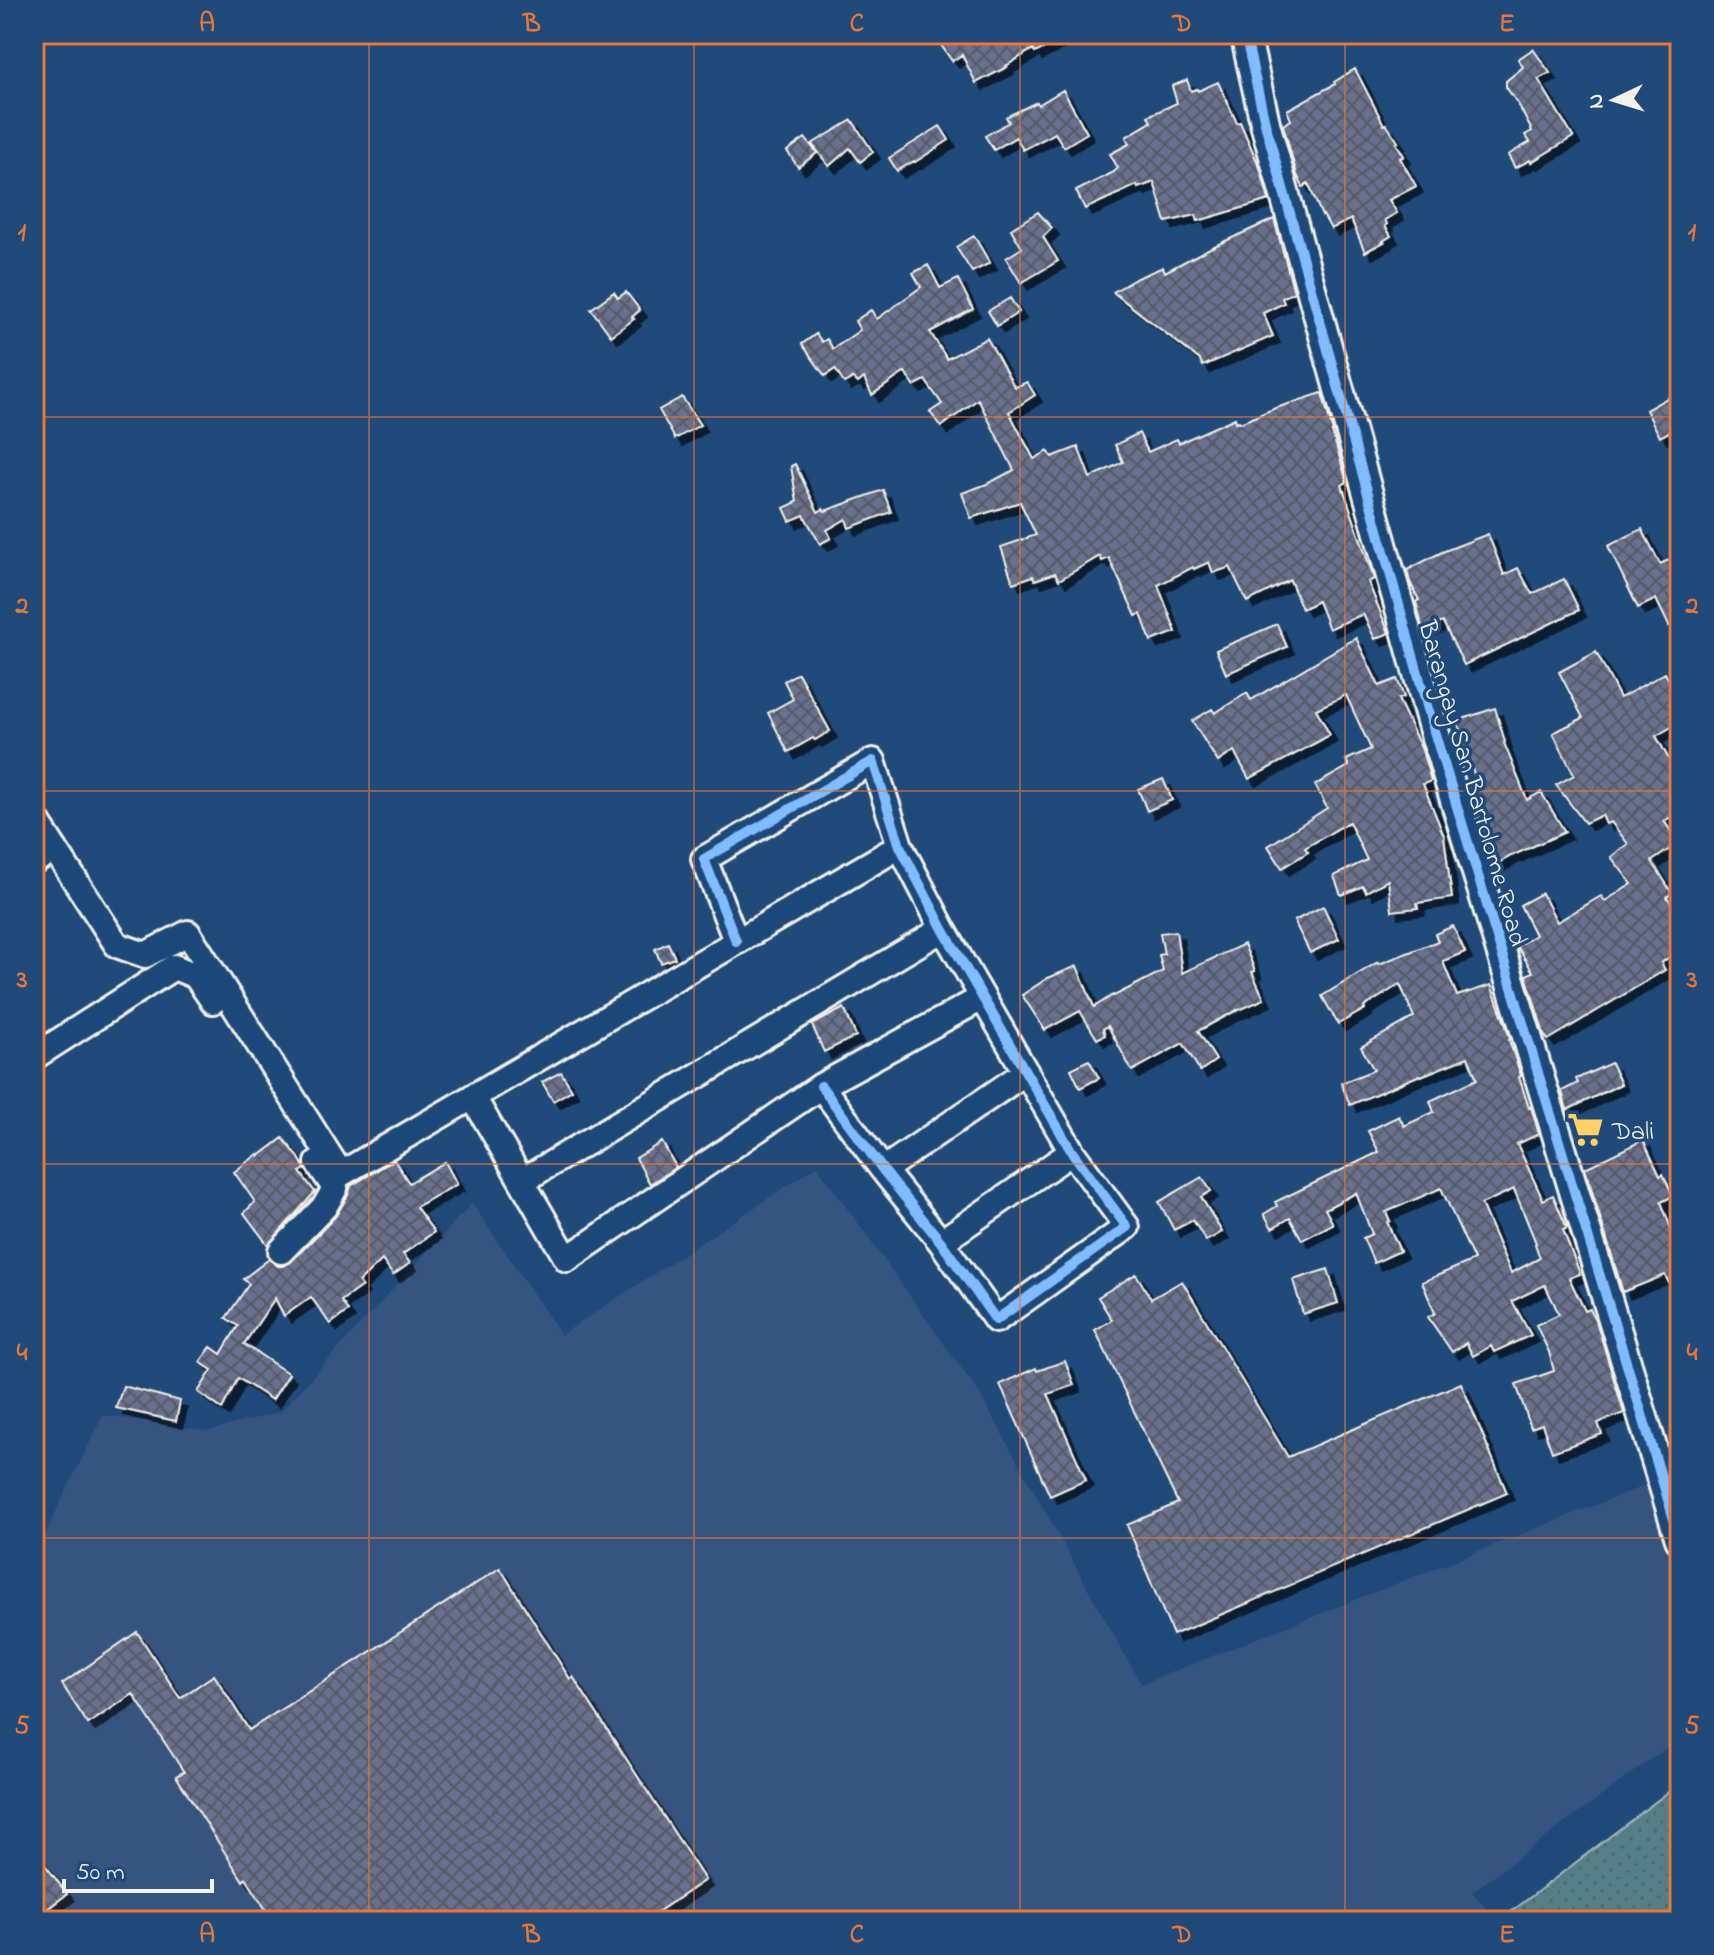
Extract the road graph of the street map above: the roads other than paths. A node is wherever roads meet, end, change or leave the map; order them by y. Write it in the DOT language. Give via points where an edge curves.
graph roads {
  1 [pos="1245,34"];
  2 [pos="34,817"];
  3 [pos="900,846"];
  4 [pos="44,855"];
  5 [pos="943,929"];
  6 [pos="736,941"];
  7 [pos="982,998"];
  8 [pos="34,1057"];
  9 [pos="1026,1072"];
  10 [pos="821,1086"];
  11 [pos="473,1097"];
  12 [pos="1072,1152"];
  13 [pos="883,1170"];
  14 [pos="522,1181"];
  15 [pos="941,1242"];
  16 [pos="281,1251"];
  17 [pos="1680,1539"];
  1 -- 17 [label="street, Barangay San Bartolome Road" via="1266,127 1434,731"];
  2 -- 4 [label="street"];
  3 -- 5 [label="street"];
  3 -- 6 [label="street"];
  3 -- 6 [label="street" via="873,761 704,859"];
  4 -- 11 [label="street" via="117,945 145,955 188,933 341,1174"];
  5 -- 7 [label="street"];
  5 -- 14 [label="street"];
  6 -- 11 [label="street"];
  7 -- 9 [label="street"];
  7 -- 10 [label="street"];
  8 -- 16 [label="street" via="174,967 196,976 335,1188 325,1206"];
  9 -- 12 [label="street"];
  9 -- 13 [label="street"];
  10 -- 13 [label="street"];
  10 -- 14 [label="street" via="567,1259"];
  11 -- 14 [label="street"];
  12 -- 15 [label="street"];
  12 -- 15 [label="street" via="1127,1227 996,1320"];
  13 -- 15 [label="street"];
}
